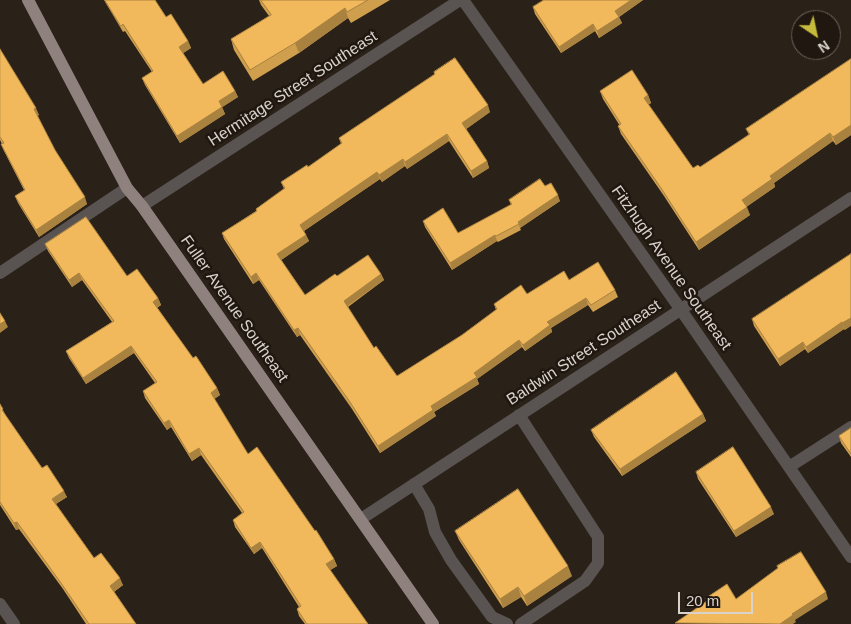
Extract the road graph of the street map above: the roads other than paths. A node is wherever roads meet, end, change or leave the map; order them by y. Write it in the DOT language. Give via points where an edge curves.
graph roads {
  1 [pos="28,0"];
  2 [pos="461,0"];
  3 [pos="126,188"];
  4 [pos="851,198"];
  5 [pos="142,206"];
  6 [pos="0,273"];
  7 [pos="681,310"];
  8 [pos="519,415"];
  9 [pos="851,427"];
  10 [pos="788,467"];
  11 [pos="414,484"];
  12 [pos="361,519"];
  13 [pos="851,556"];
  14 [pos="0,604"];
  15 [pos="14,624"];
  16 [pos="433,624"];
  17 [pos="507,624"];
  18 [pos="522,624"];
  1 -- 3 [label="main road, Fuller Avenue Southeast"];
  2 -- 5 [label="street, Hermitage Street Southeast"];
  2 -- 7 [label="street, Fitzhugh Avenue Southeast"];
  3 -- 5 [label="main road, Fuller Avenue Southeast"];
  3 -- 6 [label="street"];
  4 -- 7 [label="street, Baldwin Street Southeast"];
  5 -- 12 [label="main road, Fuller Avenue Southeast"];
  7 -- 8 [label="street, Baldwin Street Southeast"];
  7 -- 10 [label="street, Fitzhugh Avenue Southeast"];
  8 -- 11 [label="street, Baldwin Street Southeast"];
  8 -- 18 [label="street" via="598,537 598,563 585,581"];
  9 -- 10 [label="street"];
  10 -- 13 [label="street, Fitzhugh Avenue Southeast"];
  11 -- 12 [label="street, Baldwin Street Southeast"];
  11 -- 17 [label="street" via="429,509 435,532 450,560 492,617"];
  12 -- 16 [label="main road, Fuller Avenue Southeast"];
  14 -- 15 [label="street"];
}
